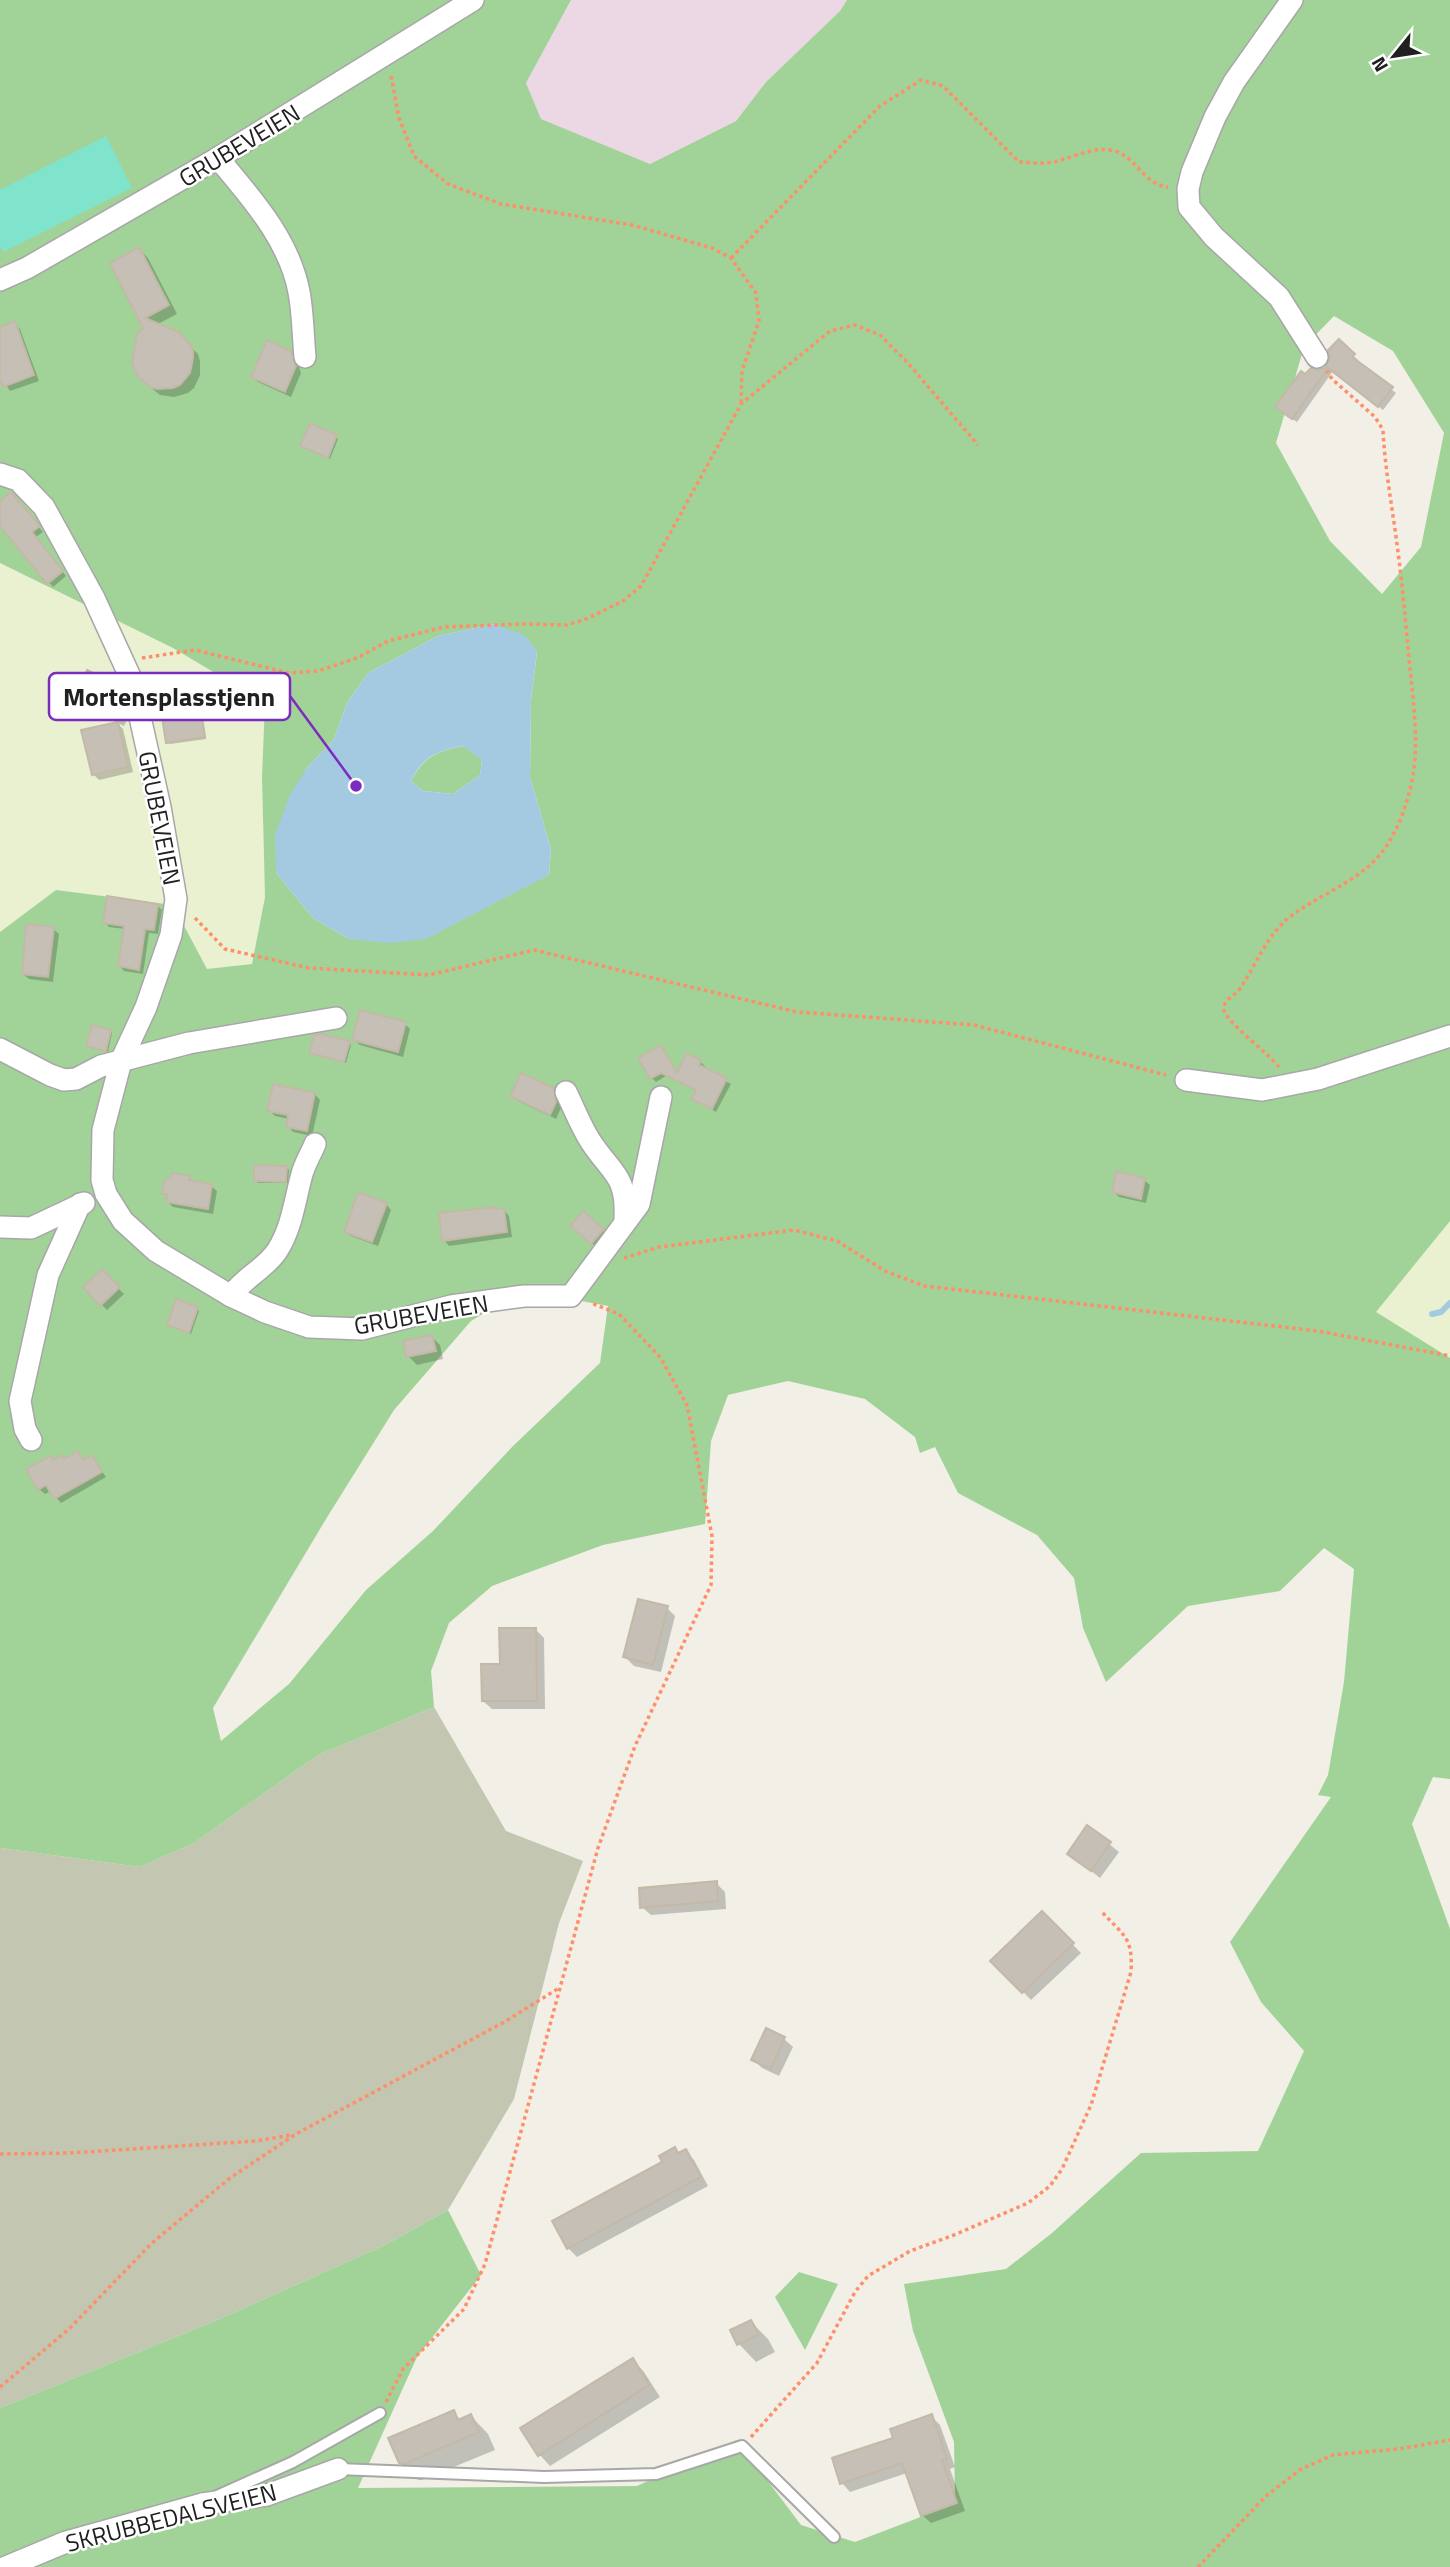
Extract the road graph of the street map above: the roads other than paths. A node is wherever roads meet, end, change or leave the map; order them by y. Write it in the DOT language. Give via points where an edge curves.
graph roads {
  1 [pos="473,0"];
  2 [pos="1292,0"];
  3 [pos="218,158"];
  4 [pos="0,280"];
  5 [pos="305,357"];
  6 [pos="1317,357"];
  7 [pos="0,474"];
  8 [pos="336,1018"];
  9 [pos="1450,1036"];
  10 [pos="0,1049"];
  11 [pos="121,1061"];
  12 [pos="1186,1080"];
  13 [pos="566,1092"];
  14 [pos="661,1097"];
  15 [pos="315,1144"];
  16 [pos="106,1194"];
  17 [pos="80,1204"];
  18 [pos="624,1224"];
  19 [pos="0,1227"];
  20 [pos="231,1296"];
  21 [pos="31,1440"];
  22 [pos="380,2413"];
  23 [pos="338,2469"];
  24 [pos="202,2504"];
  25 [pos="834,2537"];
  26 [pos="6,2567"];
  1 -- 3 [label="street, GRUBEVEIEN"];
  2 -- 6 [label="street" via="1215,117 1192,172 1189,207 1214,237 1279,297"];
  3 -- 4 [label="street, GRUBEVEIEN"];
  3 -- 5 [label="street" via="274,228 286,253 299,291"];
  7 -- 11 [label="street, GRUBEVEIEN" via="18,480 44,507 94,598 132,681 160,807 176,899 171,935"];
  8 -- 11 [label="street" via="189,1043"];
  9 -- 12 [label="street" via="1318,1079 1262,1090"];
  10 -- 11 [label="street" via="64,1080"];
  11 -- 16 [label="street, GRUBEVEIEN" via="103,1130"];
  13 -- 18 [label="street" via="590,1141 621,1179 626,1195"];
  14 -- 18 [label="street" via="639,1204"];
  15 -- 20 [label="street" via="277,1251"];
  16 -- 17 [label="street"];
  16 -- 20 [label="street, GRUBEVEIEN" via="123,1221 156,1251"];
  17 -- 19 [label="street" via="31,1228"];
  17 -- 21 [label="street" via="48,1275 20,1401"];
  18 -- 20 [label="street, GRUBEVEIEN" via="571,1296 524,1296 451,1306 362,1329 309,1326"];
  22 -- 24 [label="lane" via="293,2462"];
  23 -- 24 [label="street, SKRUBBEDALSVEIEN" via="267,2495"];
  23 -- 25 [label="lane" via="544,2477 656,2474 742,2446"];
  24 -- 26 [label="street, SKRUBBEDALSVEIEN" via="66,2542"];
}
